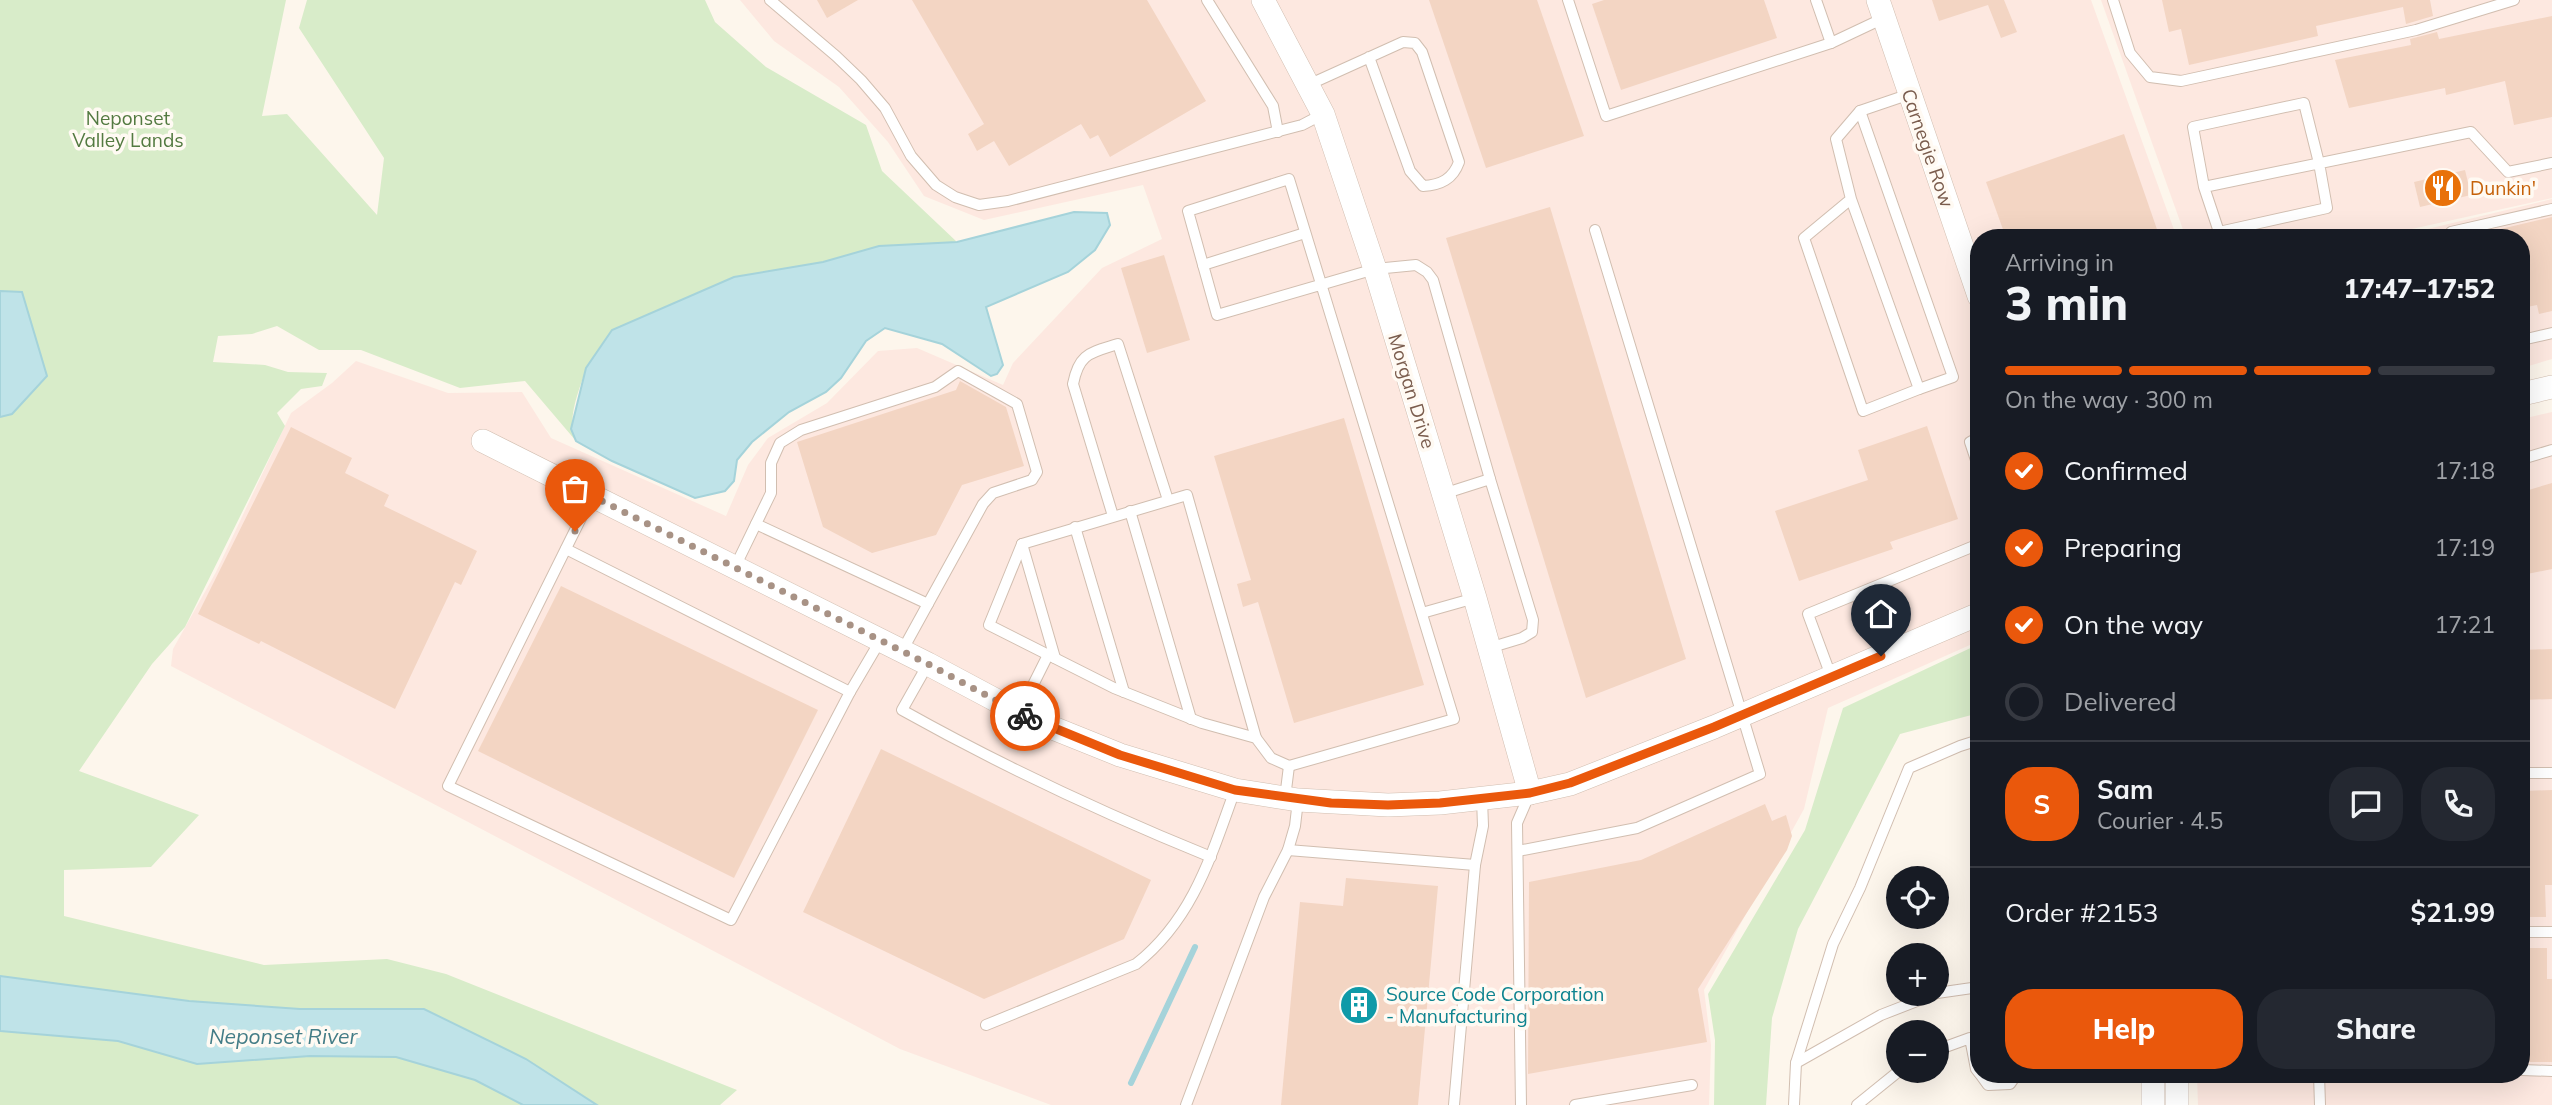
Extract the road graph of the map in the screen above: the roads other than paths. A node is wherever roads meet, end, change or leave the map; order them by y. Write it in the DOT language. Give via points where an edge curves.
graph roads {
  1 [pos="770,0"];
  2 [pos="1207,0"];
  3 [pos="1568,0"];
  4 [pos="1816,0"];
  5 [pos="2113,0"];
  6 [pos="2514,0"];
  7 [pos="1269,4"];
  8 [pos="1881,9"];
  9 [pos="1831,43"];
  10 [pos="1369,57"];
  11 [pos="1308,86"];
  12 [pos="1909,94"];
  13 [pos="1860,111"];
  14 [pos="1323,114"];
  15 [pos="1278,132"];
  16 [pos="2319,163"];
  17 [pos="2552,163"];
  18 [pos="2204,187"];
  19 [pos="1851,199"];
  20 [pos="2552,209"];
  21 [pos="2219,229"];
  22 [pos="2233,229"];
  23 [pos="2464,229"];
  24 [pos="1595,230"];
  25 [pos="1305,233"];
  26 [pos="1203,264"];
  27 [pos="1375,269"];
  28 [pos="1970,270"];
  29 [pos="1321,284"];
  30 [pos="2552,332"];
  31 [pos="2530,338"];
  32 [pos="2552,387"];
  33 [pos="1919,389"];
  34 [pos="2530,392"];
  35 [pos="482,441"];
  36 [pos="2552,450"];
  37 [pos="2530,457"];
  38 [pos="1490,479"];
  39 [pos="1443,494"];
  40 [pos="592,496"];
  41 [pos="1168,500"];
  42 [pos="1130,511"];
  43 [pos="1113,516"];
  44 [pos="755,524"];
  45 [pos="1075,527"];
  46 [pos="1021,544"];
  47 [pos="1970,548"];
  48 [pos="566,549"];
  49 [pos="735,567"];
  50 [pos="1475,598"];
  51 [pos="928,604"];
  52 [pos="1422,613"];
  53 [pos="1970,618"];
  54 [pos="880,641"];
  55 [pos="1489,648"];
  56 [pos="902,651"];
  57 [pos="1052,657"];
  58 [pos="928,664"];
  59 [pos="1831,676"];
  60 [pos="850,692"];
  61 [pos="1124,692"];
  62 [pos="1019,713"];
  63 [pos="1743,715"];
  64 [pos="1191,719"];
  65 [pos="1256,737"];
  66 [pos="1970,743"];
  67 [pos="1289,766"];
  68 [pos="2530,774"];
  69 [pos="2552,774"];
  70 [pos="1235,790"];
  71 [pos="1530,793"];
  72 [pos="1291,799"];
  73 [pos="1482,799"];
  74 [pos="1288,850"];
  75 [pos="1518,851"];
  76 [pos="1211,857"];
  77 [pos="1475,865"];
  78 [pos="2530,932"];
  79 [pos="2552,932"];
  80 [pos="1970,988"];
  81 [pos="1949,992"];
  82 [pos="1905,1006"];
  83 [pos="986,1025"];
  84 [pos="1970,1040"];
  85 [pos="1949,1047"];
  86 [pos="1796,1063"];
  87 [pos="2530,1070"];
  88 [pos="2552,1071"];
  89 [pos="1886,1082"];
  90 [pos="1987,1083"];
  91 [pos="2011,1083"];
  92 [pos="2153,1083"];
  93 [pos="2177,1083"];
  94 [pos="2319,1083"];
  95 [pos="1692,1085"];
  96 [pos="1186,1105"];
  97 [pos="1454,1105"];
  98 [pos="1521,1105"];
  99 [pos="1575,1105"];
  100 [pos="1794,1105"];
  101 [pos="1857,1105"];
  102 [pos="2153,1105"];
  103 [pos="2178,1105"];
  104 [pos="2320,1105"];
  1 -- 15 [label="lane" via="861,80 936,185 979,205"];
  2 -- 15 [label="lane" via="1273,106"];
  3 -- 9 [label="lane" via="1606,116"];
  4 -- 9 [label="lane"];
  5 -- 6 [label="lane" via="2130,53 2150,77 2181,81 2416,30"];
  7 -- 11 [label="street, Morgan Drive"];
  8 -- 9 [label="lane"];
  8 -- 12 [label="street, Carnegie Row"];
  10 -- 10 [label="lane" via="1403,42 1415,43 1422,52 1459,162 1448,180 1423,186 1415,179"];
  10 -- 11 [label="lane"];
  11 -- 14 [label="street, Morgan Drive"];
  12 -- 13 [label="lane"];
  12 -- 28 [label="street, Carnegie Row"];
  13 -- 19 [label="lane" via="1836,139"];
  13 -- 33 [label="lane" via="1953,377"];
  14 -- 15 [label="lane"];
  14 -- 27 [label="street, Morgan Drive"];
  16 -- 17 [label="lane" via="2471,132 2508,172"];
  16 -- 18 [label="lane"];
  16 -- 18 [label="lane" via="2304,103 2193,127"];
  16 -- 22 [label="lane" via="2327,208"];
  18 -- 21 [label="lane"];
  19 -- 33 [label="lane"];
  19 -- 33 [label="lane" via="1804,238 1863,411"];
  20 -- 23 [label="lane"];
  24 -- 63 [label="lane"];
  25 -- 26 [label="lane"];
  25 -- 26 [label="lane" via="1289,178 1188,211"];
  25 -- 29 [label="lane"];
  26 -- 29 [label="lane" via="1217,315"];
  27 -- 29 [label="lane"];
  27 -- 38 [label="lane" via="1416,265 1433,280"];
  27 -- 39 [label="street, Morgan Drive"];
  29 -- 52 [label="lane"];
  30 -- 31 [label="lane"];
  32 -- 34 [label="street"];
  35 -- 40 [label="street"];
  36 -- 37 [label="lane"];
  38 -- 39 [label="lane"];
  38 -- 55 [label="lane" via="1533,620 1532,632"];
  39 -- 50 [label="street, Morgan Drive"];
  40 -- 48 [label="lane"];
  40 -- 49 [label="street"];
  41 -- 42 [label="lane"];
  41 -- 43 [label="lane" via="1118,344 1086,354 1076,368 1073,384"];
  41 -- 65 [label="lane" via="1187,495"];
  42 -- 43 [label="lane"];
  42 -- 64 [label="lane"];
  43 -- 45 [label="lane"];
  44 -- 49 [label="lane"];
  44 -- 51 [label="lane"];
  44 -- 51 [label="lane" via="771,493 771,463 780,443 801,430 935,387 958,372 1017,404 1037,472 1032,480 993,493 983,504"];
  45 -- 46 [label="lane"];
  45 -- 61 [label="lane"];
  46 -- 57 [label="lane"];
  46 -- 57 [label="lane" via="989,625"];
  47 -- 59 [label="lane" via="1808,614"];
  48 -- 60 [label="lane"];
  48 -- 60 [label="lane" via="448,786 731,920"];
  49 -- 54 [label="street"];
  50 -- 52 [label="lane"];
  50 -- 55 [label="street, Morgan Drive"];
  51 -- 56 [label="lane"];
  52 -- 67 [label="lane" via="1454,719"];
  53 -- 59 [label="street"];
  54 -- 56 [label="street"];
  54 -- 60 [label="lane"];
  55 -- 71 [label="street, Morgan Drive"];
  56 -- 58 [label="street"];
  57 -- 61 [label="lane"];
  57 -- 62 [label="lane"];
  58 -- 62 [label="street"];
  58 -- 76 [label="lane" via="902,710 1122,821"];
  59 -- 63 [label="street"];
  61 -- 64 [label="lane"];
  62 -- 70 [label="street" via="1120,755"];
  63 -- 71 [label="street" via="1581,779"];
  63 -- 75 [label="lane" via="1760,774 1637,828"];
  64 -- 65 [label="lane"];
  65 -- 67 [label="lane" via="1271,758"];
  66 -- 86 [label="lane" via="1909,768 1833,944"];
  67 -- 72 [label="lane"];
  68 -- 69 [label="lane"];
  70 -- 72 [label="street"];
  70 -- 76 [label="lane"];
  71 -- 73 [label="street"];
  71 -- 75 [label="lane" via="1517,824"];
  72 -- 73 [label="street" via="1388,805"];
  72 -- 74 [label="lane" via="1295,825"];
  73 -- 77 [label="lane" via="1483,826"];
  74 -- 77 [label="lane"];
  74 -- 96 [label="lane" via="1264,897"];
  75 -- 98 [label="lane"];
  76 -- 83 [label="lane" via="1185,912 1157,948 1136,964"];
  77 -- 97 [label="lane"];
  78 -- 79 [label="lane"];
  80 -- 81 [label="lane"];
  82 -- 86 [label="lane"];
  84 -- 85 [label="lane"];
  86 -- 100 [label="lane"];
  87 -- 88 [label="lane"];
  89 -- 101 [label="lane"];
  90 -- 91 [label="lane"];
  92 -- 102 [label="street"];
  93 -- 103 [label="street"];
  94 -- 104 [label="lane"];
  95 -- 99 [label="lane"];
}
